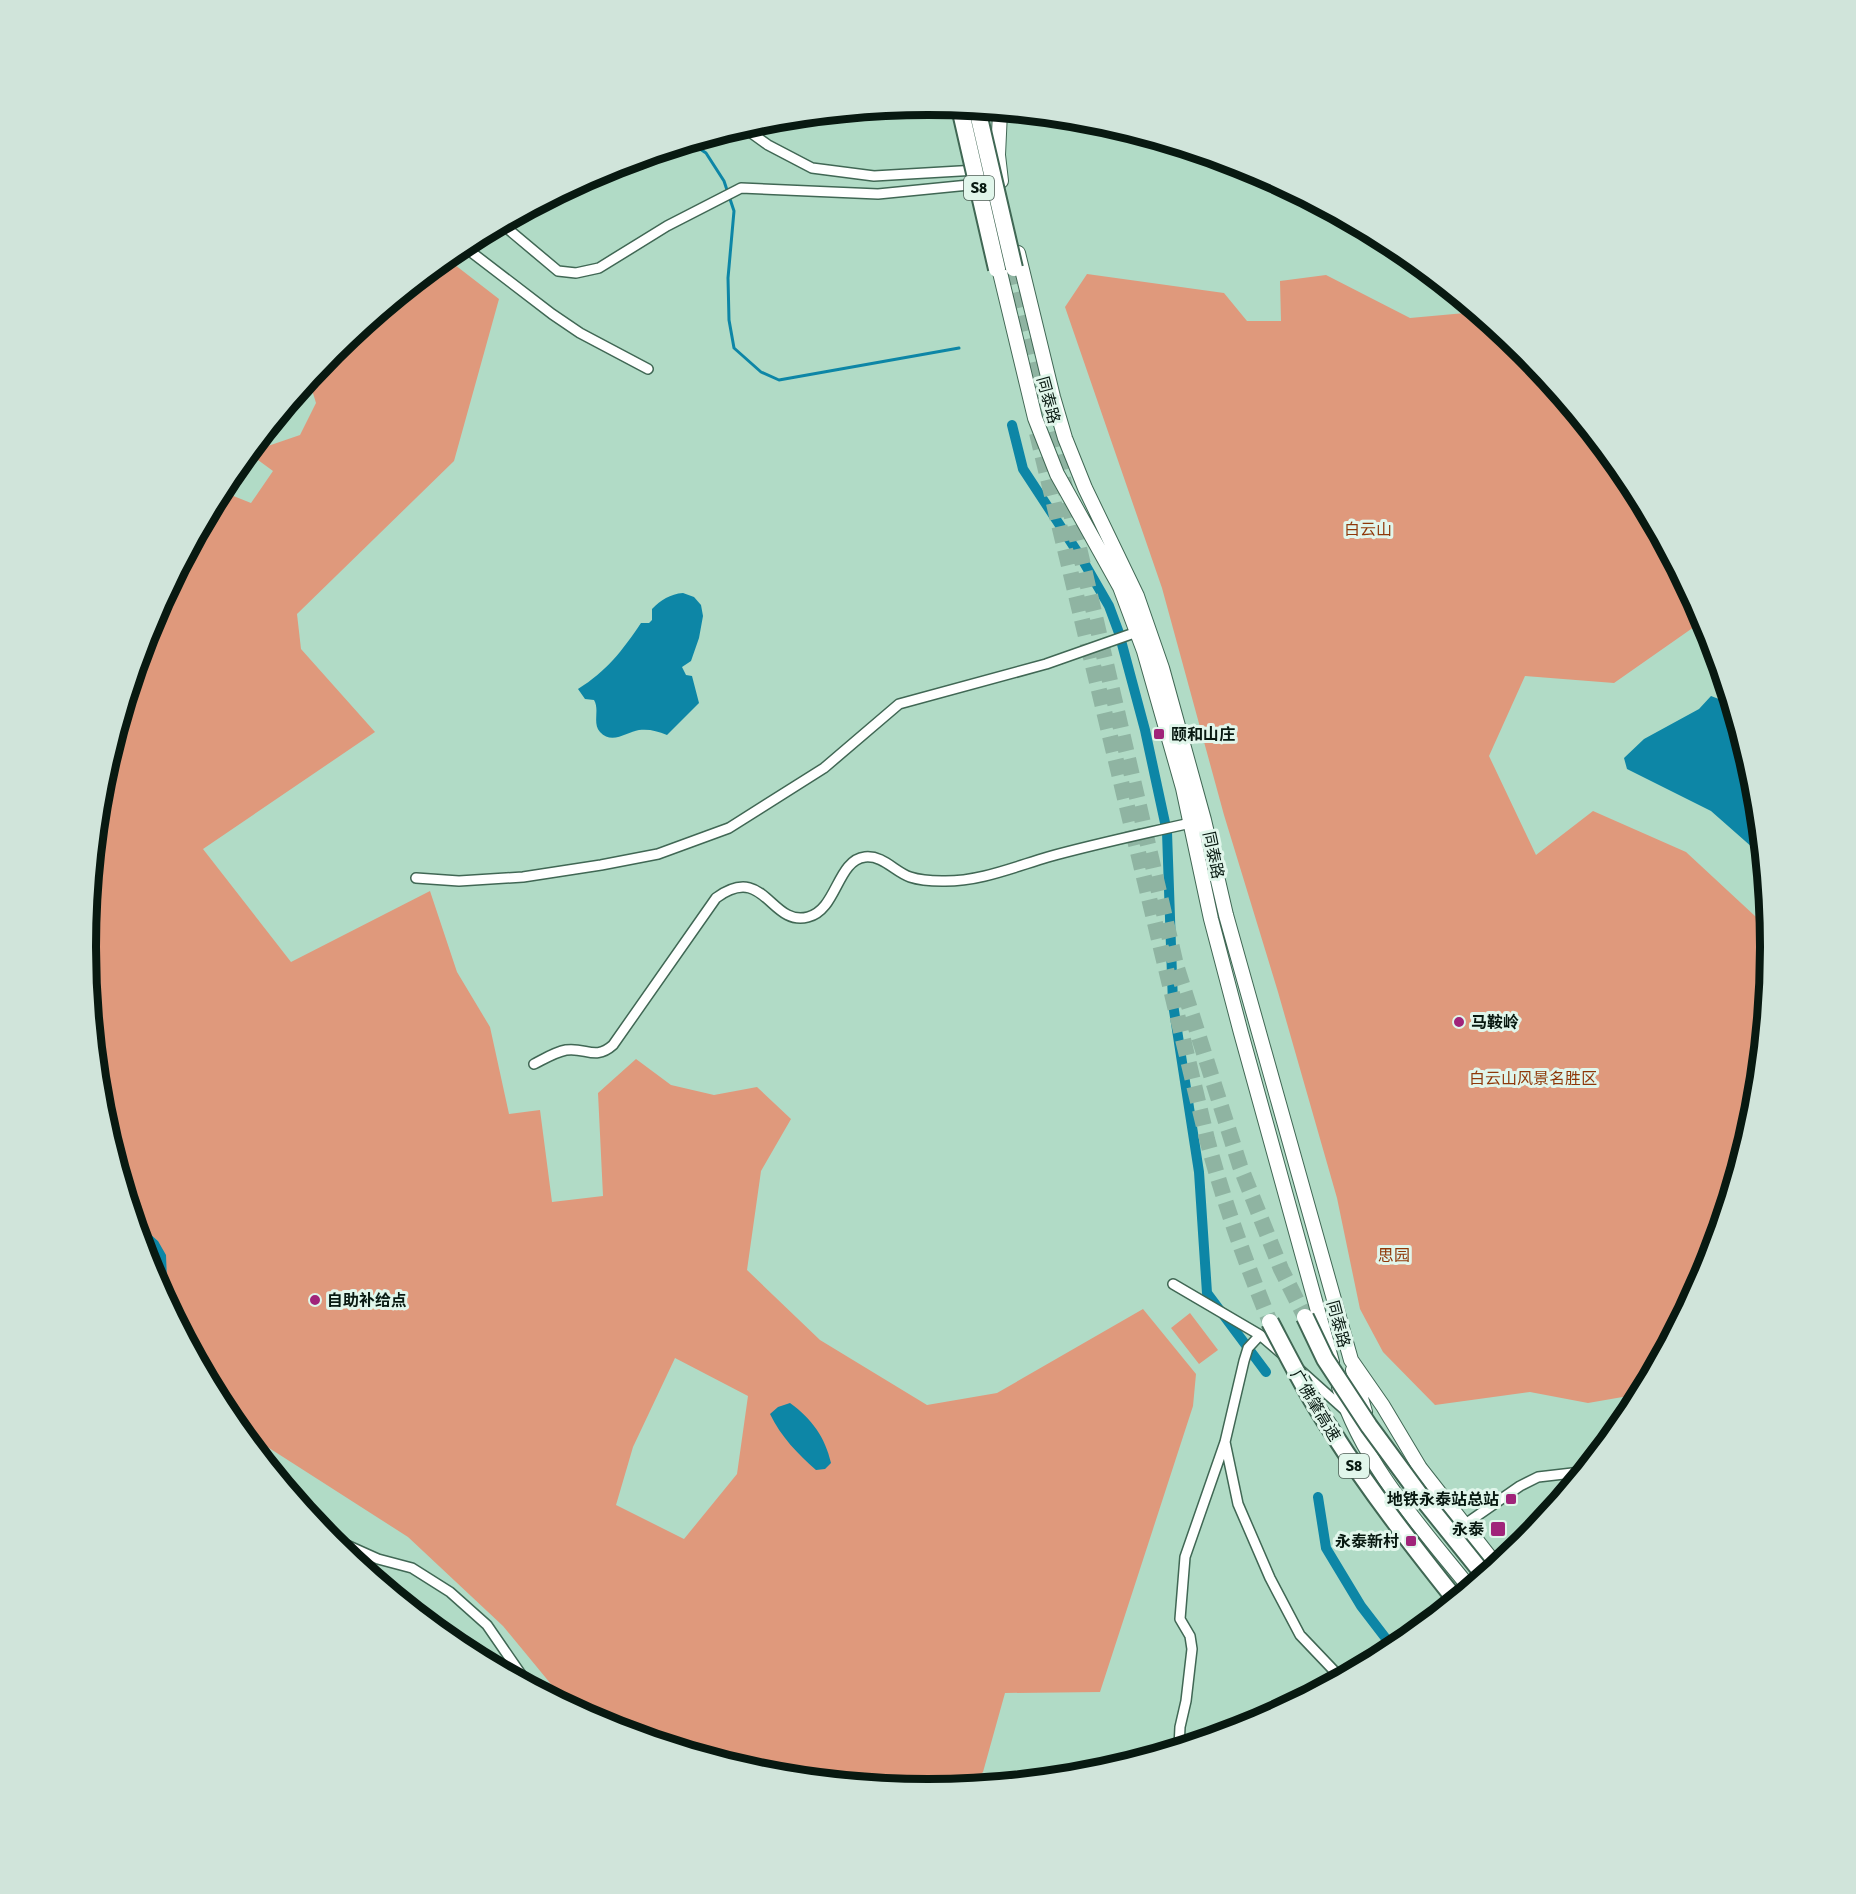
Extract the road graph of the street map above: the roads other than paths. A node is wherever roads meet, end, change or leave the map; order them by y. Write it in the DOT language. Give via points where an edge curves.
graph roads {
  1 [pos="962,116"];
  2 [pos="977,117"];
  3 [pos="980,117"];
  4 [pos="1000,119"];
  5 [pos="753,134"];
  6 [pos="978,177"];
  7 [pos="508,229"];
  8 [pos="471,252"];
  9 [pos="1014,268"];
  10 [pos="997,269"];
  11 [pos="648,369"];
  12 [pos="1137,632"];
  13 [pos="1190,823"];
  14 [pos="416,878"];
  15 [pos="534,1064"];
  16 [pos="1173,1284"];
  17 [pos="1305,1317"];
  18 [pos="1265,1329"];
  19 [pos="1351,1360"];
  20 [pos="1334,1369"];
  21 [pos="1378,1399"];
  22 [pos="1348,1413"];
  23 [pos="1225,1442"];
  24 [pos="1572,1473"];
  25 [pos="1464,1525"];
  26 [pos="355,1550"];
  27 [pos="1491,1559"];
  28 [pos="1481,1569"];
  29 [pos="1481,1569"];
  30 [pos="1465,1582"];
  31 [pos="1451,1594"];
  32 [pos="520,1672"];
  33 [pos="1336,1672"];
  34 [pos="1179,1740"];
  1 -- 10 [label="highway, S8, bridge"];
  2 -- 6 [label="main road, 同泰路"];
  3 -- 9 [label="highway, S8, bridge"];
  4 -- 19 [label="main road, 同泰路" via="1001,179 1057,411 1078,471 1142,608 1162,668 1226,915"];
  5 -- 6 [label="street" via="812,168 874,176"];
  6 -- 7 [label="street" via="878,194 741,188 667,226 599,268 576,273 558,271"];
  6 -- 12 [label="main road, 同泰路" via="1040,434 1119,587"];
  8 -- 11 [label="street" via="580,333"];
  12 -- 13 [label="main road, 同泰路" via="1178,767"];
  12 -- 14 [label="street" via="1046,664 899,704 824,768 729,828 658,854 523,877 459,881"];
  13 -- 15 [label="street" via="991,874 942,881 909,877 884,861 865,856 849,864 827,903 802,919 792,918 744,885 729,889 716,898 613,1045 596,1053 567,1050"];
  13 -- 20 [label="main road, 同泰路" via="1238,1022"];
  16 -- 18 [label="street" via="1238,1322"];
  17 -- 20 [label="highway, 广佛肇高速 / S8, bridge"];
  18 -- 22 [label="street"];
  18 -- 23 [label="street" via="1248,1348"];
  18 -- 31 [label="highway, 广佛肇高速 / S8, bridge" via="1331,1432"];
  19 -- 20 [label="main road"];
  19 -- 21 [label="main road, 同泰路"];
  19 -- 28 [label="main road" via="1363,1407 1390,1455"];
  20 -- 22 [label="main road, 同泰路"];
  20 -- 29 [label="highway, 广佛肇高速 / S8, bridge" via="1385,1448"];
  21 -- 22 [label="main road" via="1364,1398"];
  21 -- 25 [label="main road, 同泰路" via="1420,1468"];
  22 -- 30 [label="main road, 同泰路" via="1382,1501 1404,1529 1440,1551"];
  23 -- 33 [label="street" via="1238,1504 1270,1578 1300,1635"];
  23 -- 34 [label="street" via="1185,1557 1180,1619 1192,1648"];
  24 -- 25 [label="street" via="1538,1477"];
  25 -- 27 [label="main road, 同泰路"];
  26 -- 32 [label="street" via="412,1568 450,1592 488,1625"];
}
